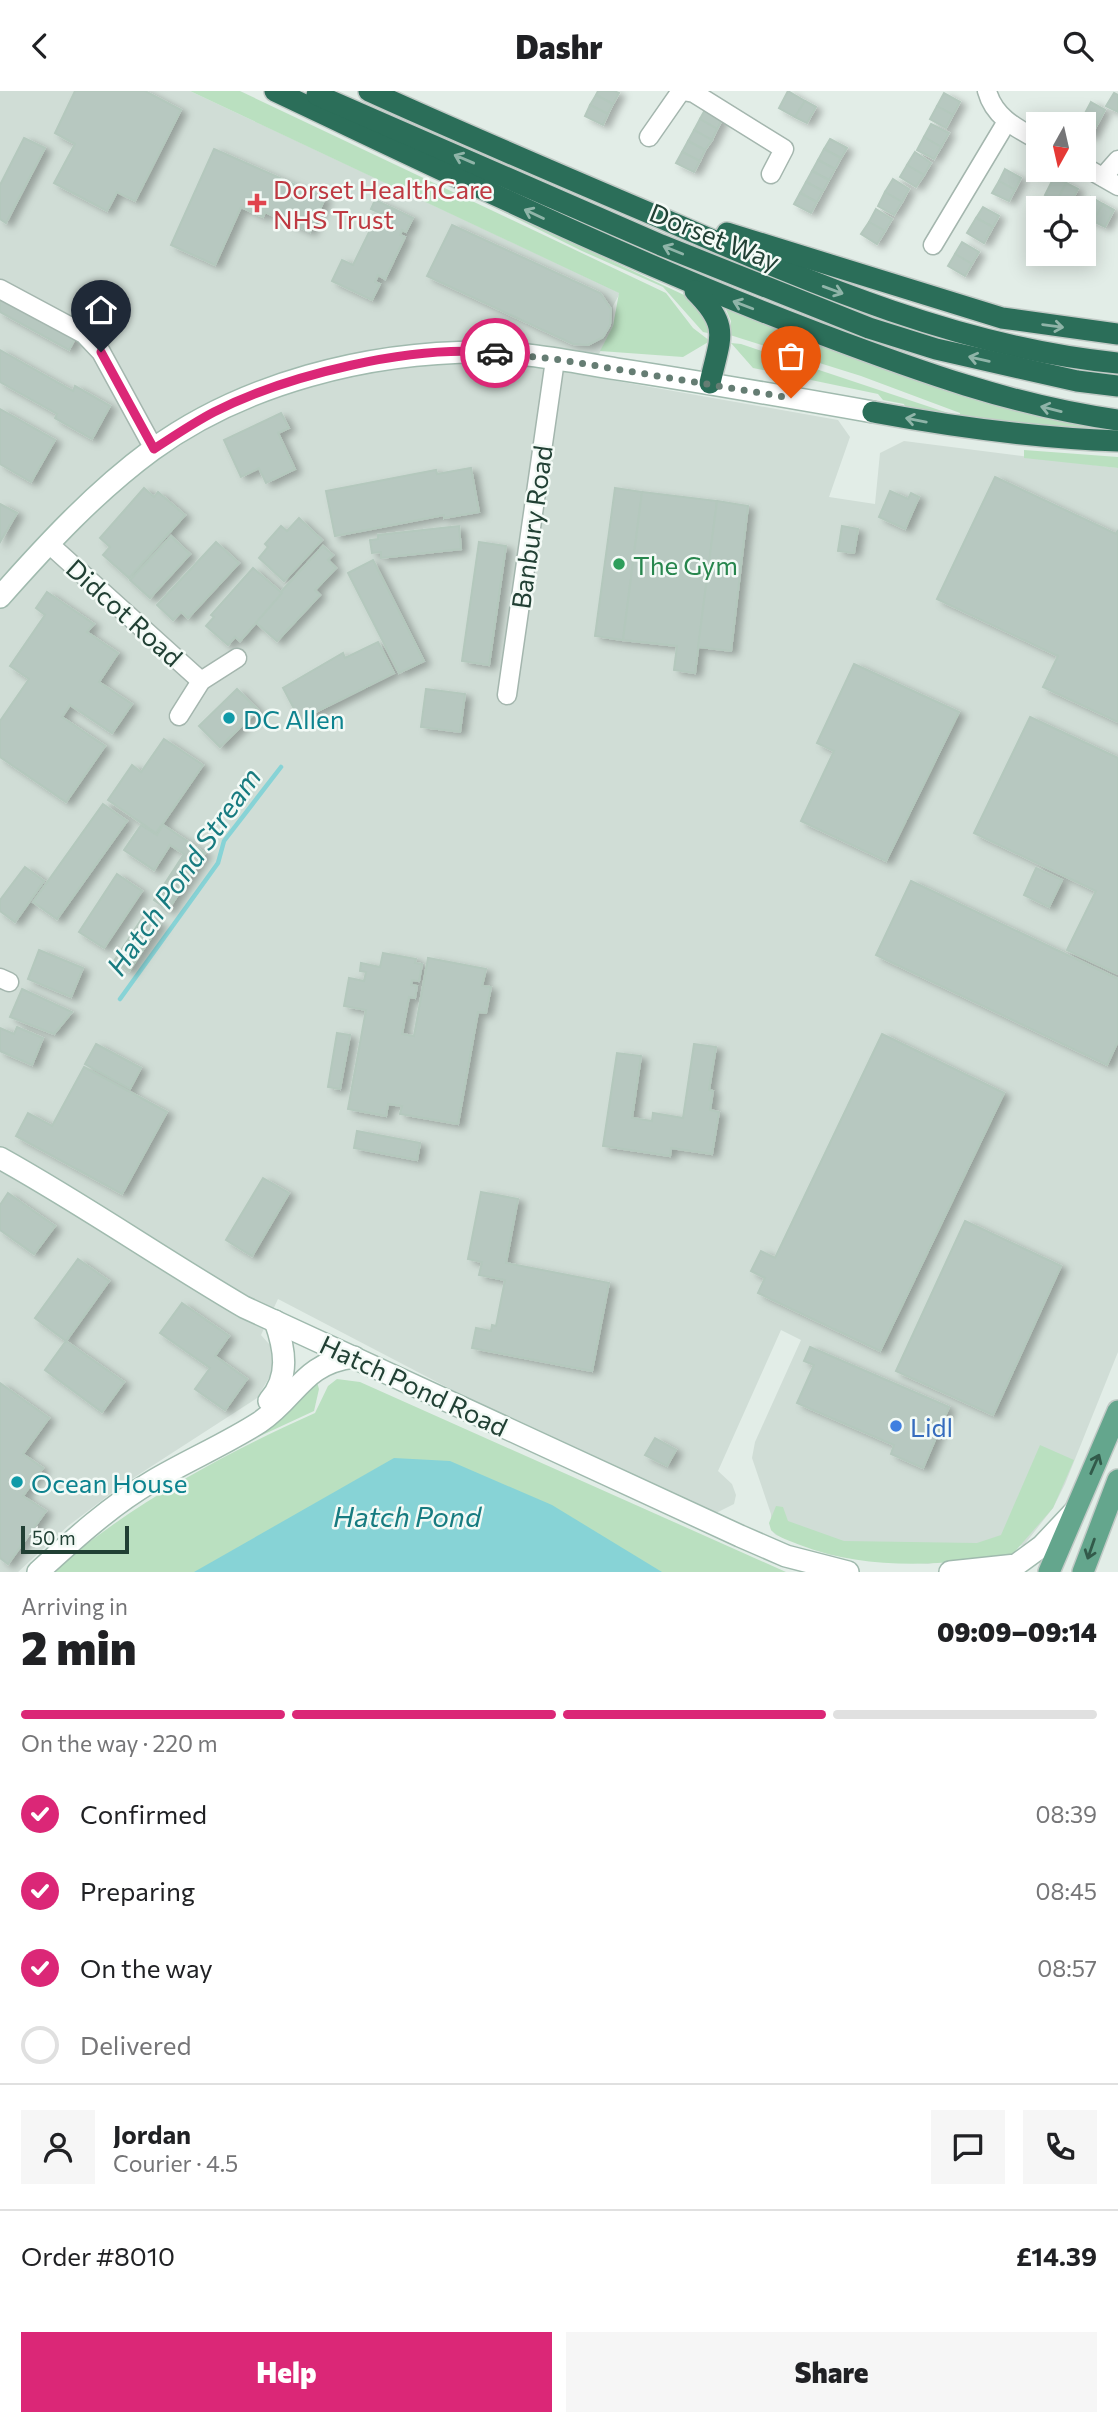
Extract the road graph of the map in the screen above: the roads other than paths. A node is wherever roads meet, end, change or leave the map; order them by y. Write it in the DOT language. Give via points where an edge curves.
graph roads {
  1 [pos="275,91"];
  2 [pos="306,91"];
  3 [pos="369,91"];
  4 [pos="682,91"];
  5 [pos="987,91"];
  6 [pos="1006,123"];
  7 [pos="1026,134"];
  8 [pos="649,137"];
  9 [pos="1118,160"];
  10 [pos="771,174"];
  11 [pos="566,178"];
  12 [pos="1111,181"];
  13 [pos="933,245"];
  14 [pos="689,284"];
  15 [pos="0,289"];
  16 [pos="1118,334"];
  17 [pos="555,359"];
  18 [pos="1118,363"];
  19 [pos="710,383"];
  20 [pos="1118,386"];
  21 [pos="873,412"];
  22 [pos="1118,420"];
  23 [pos="1118,441"];
  24 [pos="154,449"];
  25 [pos="48,543"];
  26 [pos="0,597"];
  27 [pos="237,658"];
  28 [pos="201,681"];
  29 [pos="507,695"];
  30 [pos="178,716"];
  31 [pos="0,1158"];
  32 [pos="275,1321"];
  33 [pos="317,1340"];
  34 [pos="354,1357"];
  35 [pos="278,1406"];
  36 [pos="1118,1412"];
  37 [pos="201,1453"];
  38 [pos="1118,1480"];
  39 [pos="1074,1511"];
  40 [pos="38,1572"];
  41 [pos="848,1572"];
  42 [pos="950,1572"];
  43 [pos="1049,1572"];
  44 [pos="1083,1572"];
  14 -- 1 [label="highway, one-way"];
  20 -- 2 [label="highway, Dorset Way, one-way" via="961,355 869,328 662,245"];
  3 -- 11 [label="highway, Dorset Way"];
  4 -- 8 [label="street"];
  4 -- 10 [label="street" via="694,93 784,149"];
  5 -- 6 [label="street"];
  6 -- 7 [label="street"];
  6 -- 13 [label="street"];
  9 -- 12 [label="street"];
  11 -- 16 [label="highway, one-way" via="1002,318"];
  11 -- 18 [label="highway, Dorset Way, one-way" via="876,306 1016,345"];
  14 -- 19 [label="highway" via="715,310 721,326"];
  22 -- 14 [label="highway, one-way" via="990,394"];
  15 -- 24 [label="street" via="84,334 101,352"];
  17 -- 19 [label="street"];
  17 -- 24 [label="street" via="483,352 394,358 334,370 233,404"];
  17 -- 29 [label="street, Banbury Road"];
  19 -- 21 [label="street"];
  23 -- 21 [label="highway, one-way" via="1032,437"];
  24 -- 25 [label="street"];
  25 -- 26 [label="street"];
  25 -- 28 [label="street, Didcot Road"];
  27 -- 28 [label="street, Didcot Road"];
  28 -- 30 [label="street, Didcot Road"];
  31 -- 32 [label="street, Hatch Pond Road" via="179,1269"];
  32 -- 33 [label="street, Hatch Pond Road"];
  32 -- 37 [label="street" via="284,1355 283,1378 272,1399"];
  33 -- 34 [label="street, Hatch Pond Road"];
  33 -- 35 [label="street"];
  34 -- 35 [label="street" via="319,1367"];
  34 -- 41 [label="street, Hatch Pond Road" via="786,1556"];
  35 -- 37 [label="street" via="260,1422"];
  39 -- 36 [label="main road, one-way"];
  37 -- 40 [label="street" via="148,1484"];
  38 -- 44 [label="main road, one-way"];
  39 -- 42 [label="street" via="1042,1546 1016,1565"];
  39 -- 43 [label="main road"];
}
